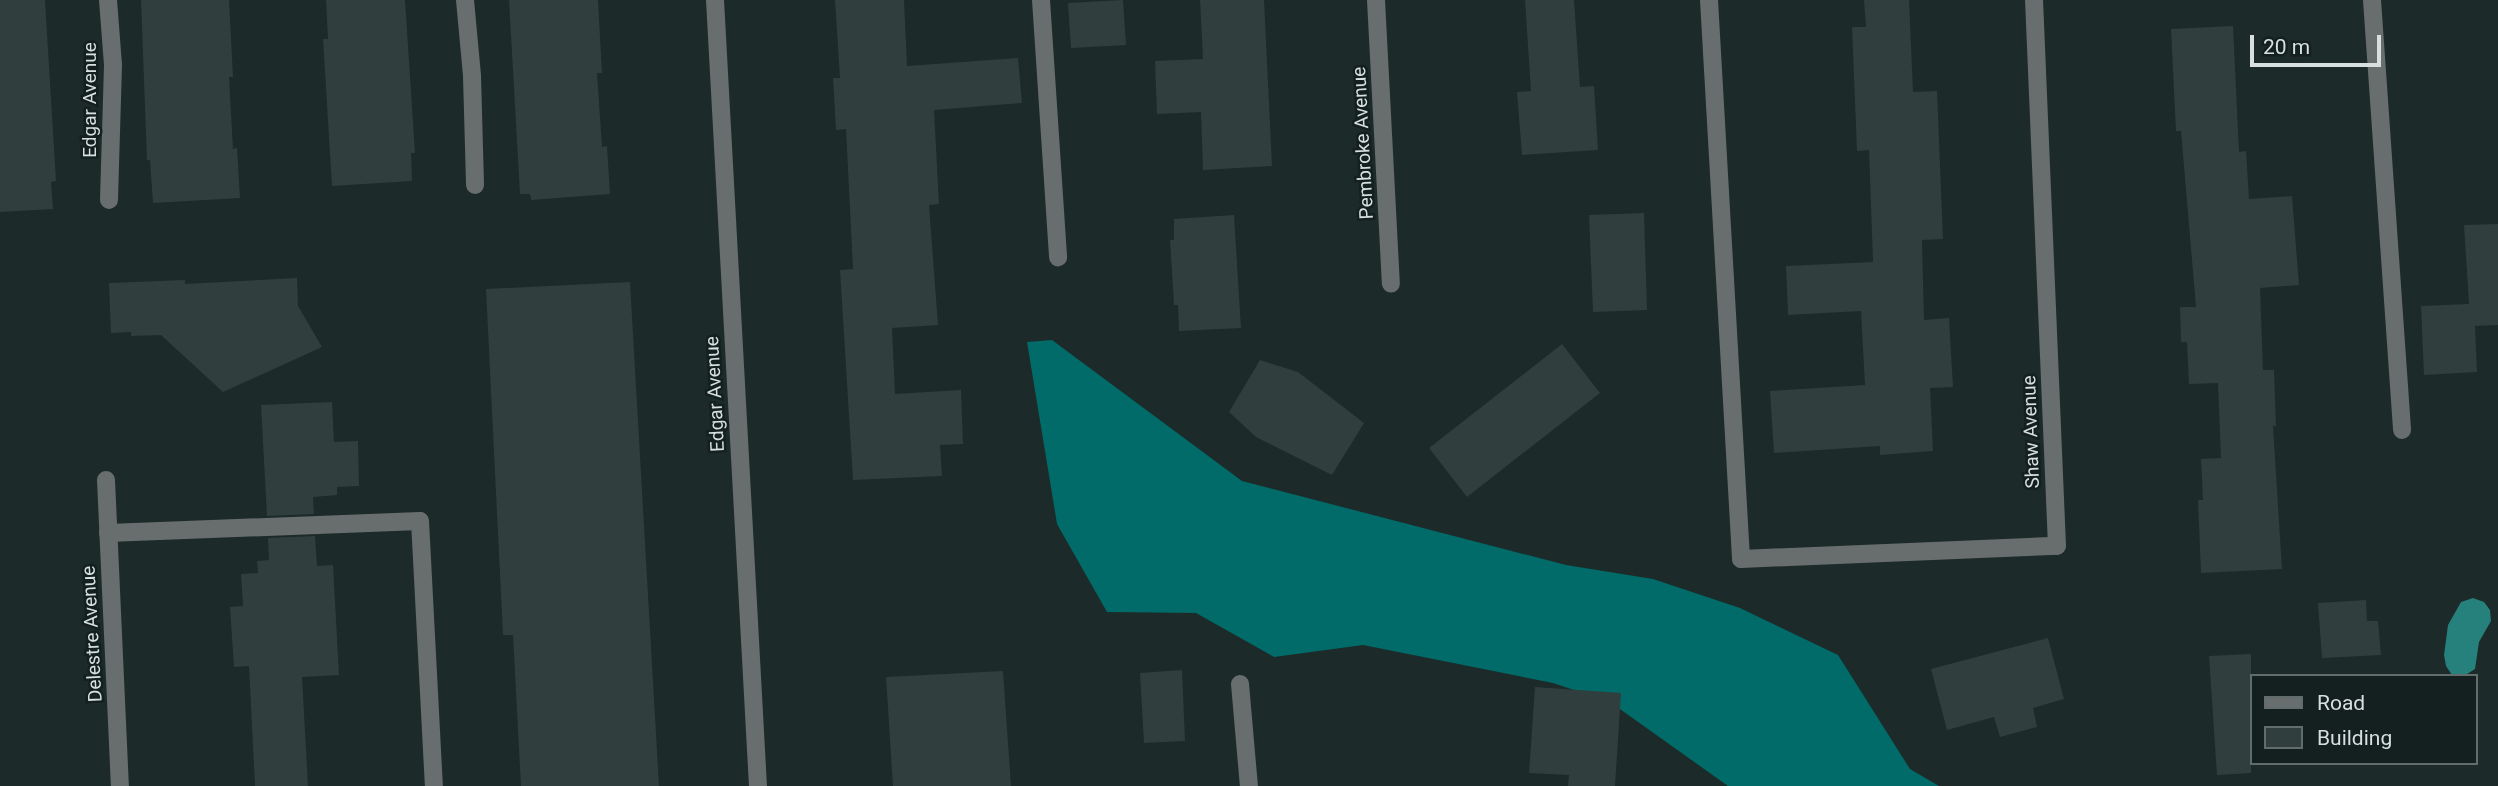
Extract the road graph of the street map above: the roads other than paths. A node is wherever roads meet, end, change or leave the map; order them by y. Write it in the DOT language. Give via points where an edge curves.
graph roads {
  1 [pos="108,0"];
  2 [pos="464,0"];
  3 [pos="715,0"];
  4 [pos="1041,0"];
  5 [pos="1376,0"];
  6 [pos="1709,0"];
  7 [pos="2034,0"];
  8 [pos="2372,0"];
  9 [pos="475,186"];
  10 [pos="109,200"];
  11 [pos="1058,257"];
  12 [pos="1391,284"];
  13 [pos="2402,430"];
  14 [pos="106,480"];
  15 [pos="108,533"];
  16 [pos="1240,684"];
  17 [pos="120,786"];
  18 [pos="435,786"];
  19 [pos="758,786"];
  20 [pos="1249,786"];
  1 -- 10 [label="street, Edgar Avenue" via="113,65"];
  2 -- 9 [label="street"];
  3 -- 19 [label="street, Edgar Avenue"];
  4 -- 11 [label="street"];
  5 -- 12 [label="street, Pembroke Avenue"];
  6 -- 7 [label="street, Shaw Avenue" via="1741,559 2057,546"];
  8 -- 13 [label="street"];
  14 -- 15 [label="street, Delestre Avenue"];
  15 -- 17 [label="street, Delestre Avenue"];
  15 -- 18 [label="street" via="421,521"];
  16 -- 20 [label="street"];
}
